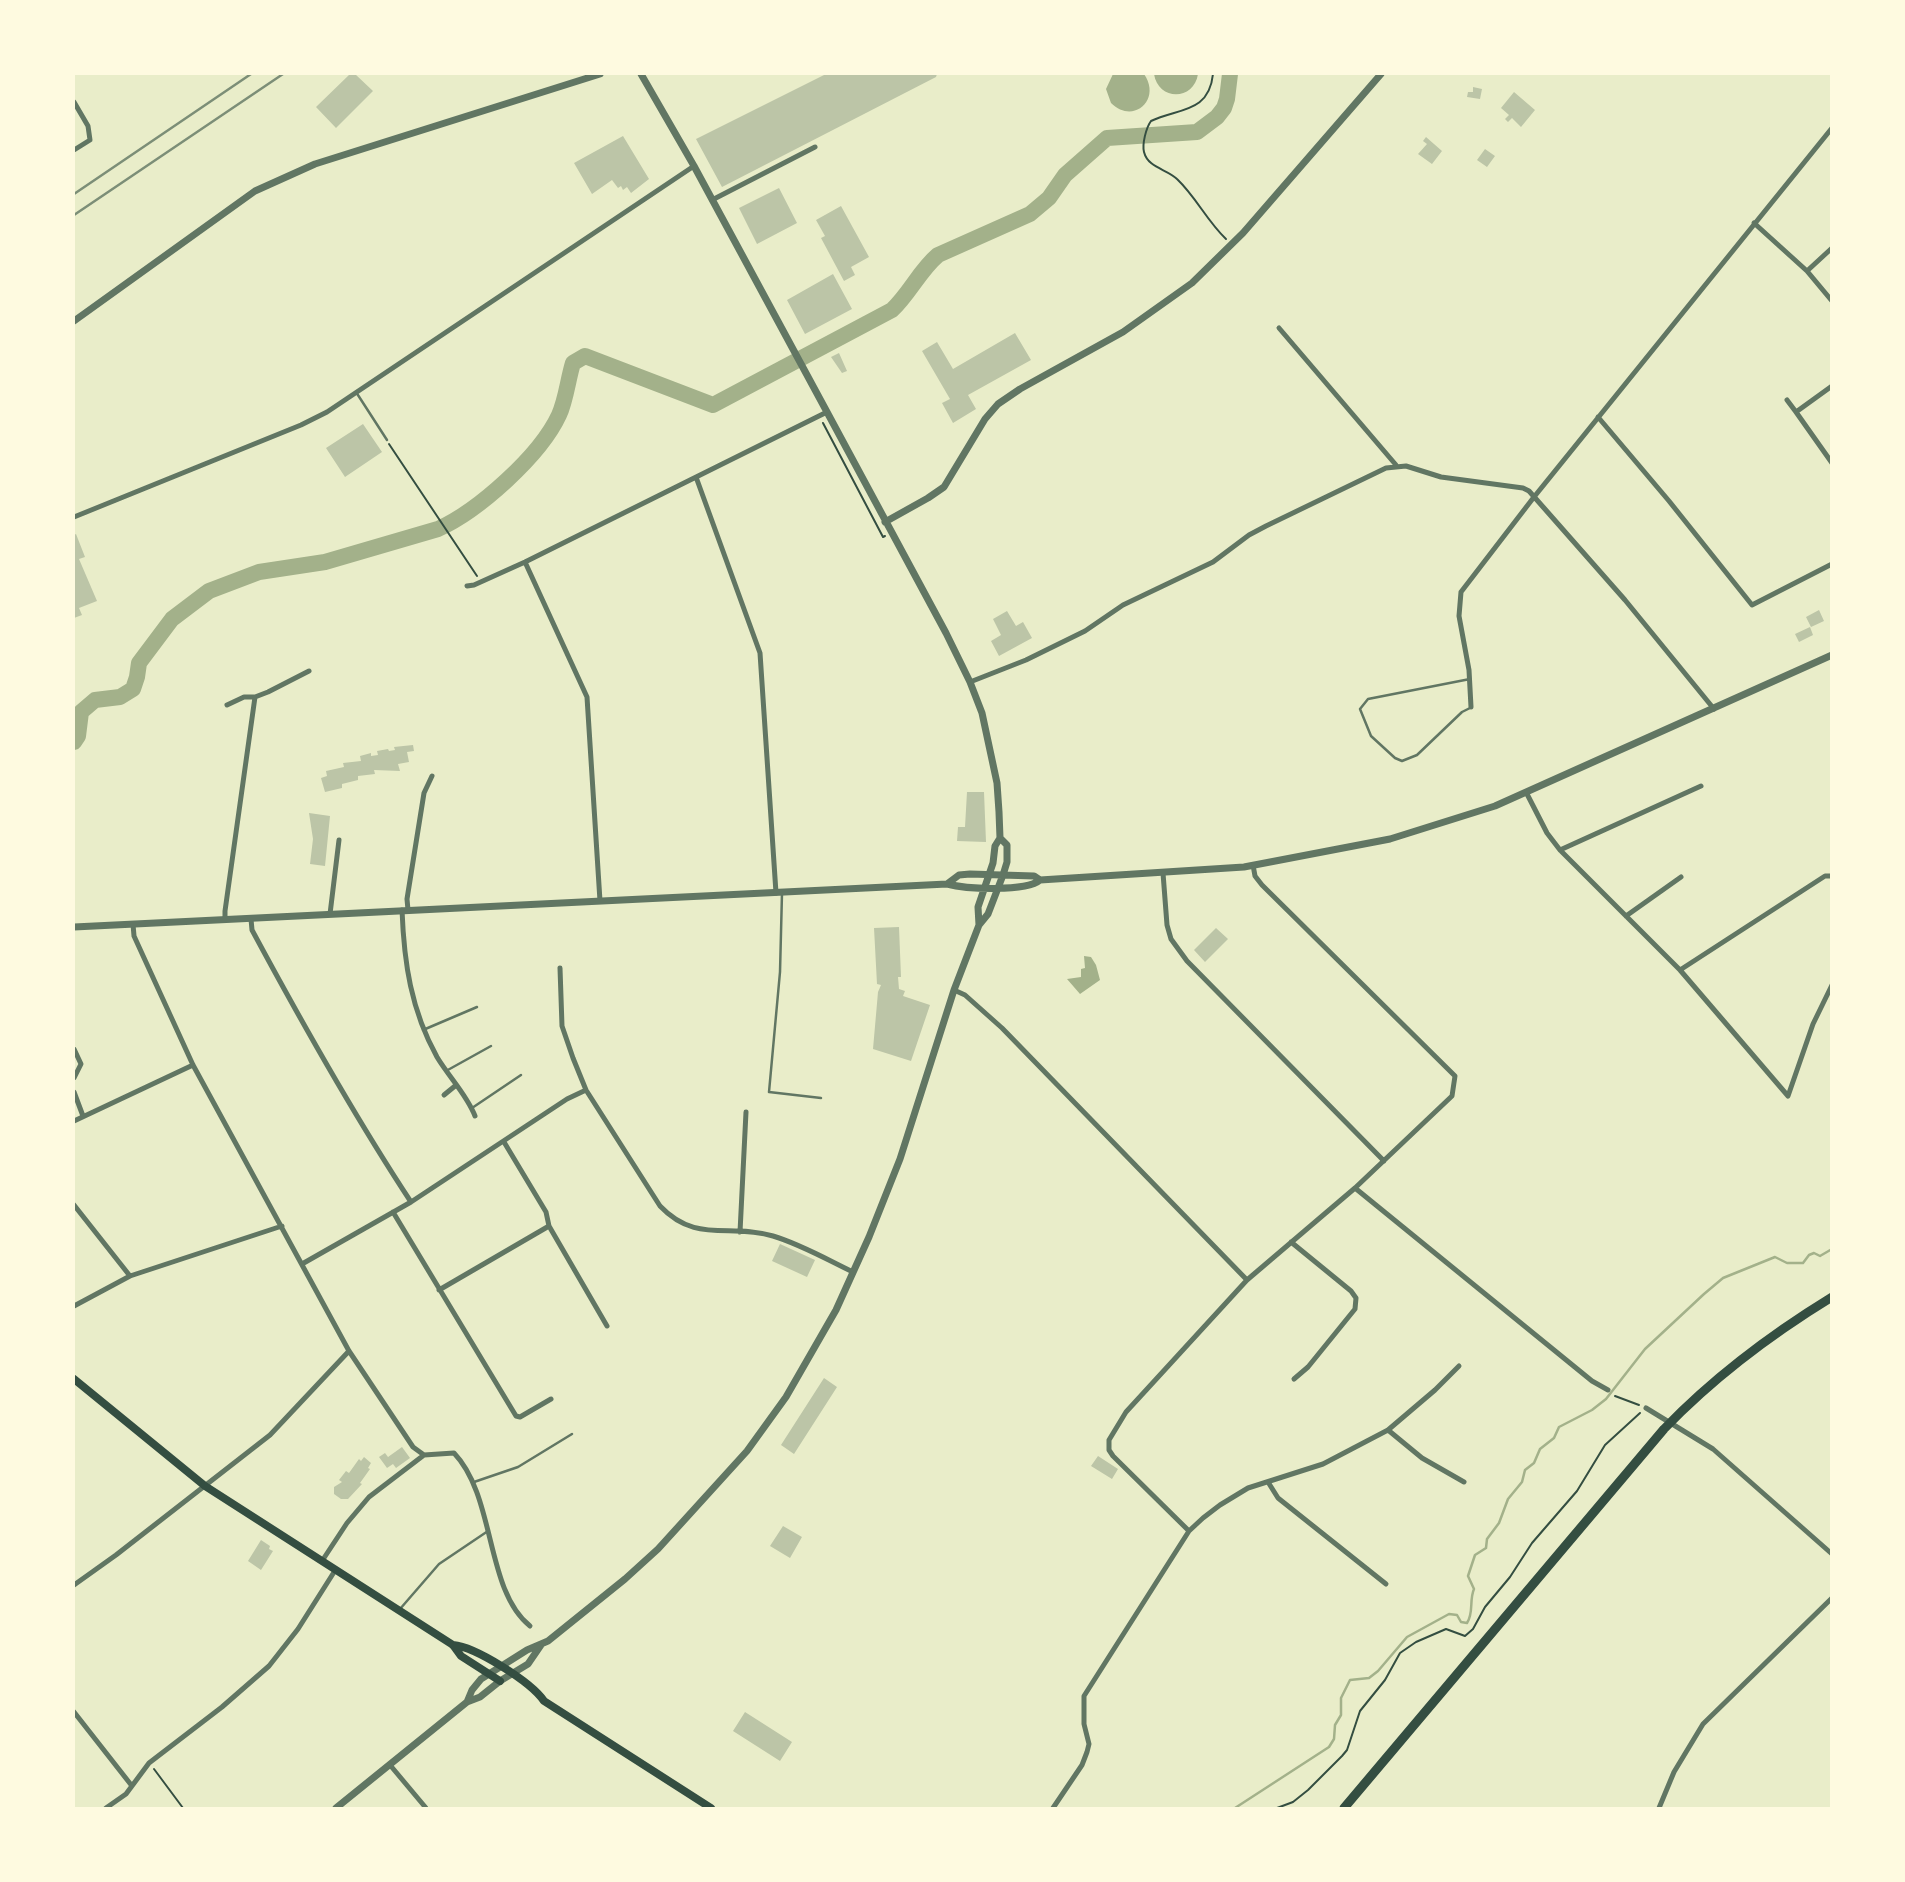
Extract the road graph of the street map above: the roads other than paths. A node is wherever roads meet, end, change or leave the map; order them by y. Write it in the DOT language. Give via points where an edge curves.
graph roads {
  1 [pos="600,74"];
  2 [pos="641,74"];
  3 [pos="1381,74"];
  4 [pos="74,102"];
  5 [pos="1832,128"];
  6 [pos="815,147"];
  7 [pos="74,150"];
  8 [pos="694,166"];
  9 [pos="712,200"];
  10 [pos="1754,223"];
  11 [pos="1832,248"];
  12 [pos="1807,271"];
  13 [pos="1832,302"];
  14 [pos="74,321"];
  15 [pos="1279,328"];
  16 [pos="1832,386"];
  17 [pos="355,391"];
  18 [pos="1787,400"];
  19 [pos="827,412"];
  20 [pos="1796,412"];
  21 [pos="1598,418"];
  22 [pos="387,440"];
  23 [pos="1832,463"];
  24 [pos="1396,466"];
  25 [pos="696,477"];
  26 [pos="1534,497"];
  27 [pos="74,517"];
  28 [pos="885,522"];
  29 [pos="525,562"];
  30 [pos="1832,564"];
  31 [pos="467,586"];
  32 [pos="1832,655"];
  33 [pos="309,671"];
  34 [pos="1470,679"];
  35 [pos="970,682"];
  36 [pos="255,697"];
  37 [pos="227,705"];
  38 [pos="1471,707"];
  39 [pos="1714,709"];
  40 [pos="432,776"];
  41 [pos="1701,786"];
  42 [pos="1527,792"];
  43 [pos="1000,838"];
  44 [pos="339,841"];
  45 [pos="1560,850"];
  46 [pos="1253,865"];
  47 [pos="1163,873"];
  48 [pos="990,874"];
  49 [pos="1003,875"];
  50 [pos="1832,876"];
  51 [pos="1681,877"];
  52 [pos="1040,880"];
  53 [pos="947,884"];
  54 [pos="985,887"];
  55 [pos="999,887"];
  56 [pos="779,893"];
  57 [pos="600,901"];
  58 [pos="405,910"];
  59 [pos="330,914"];
  60 [pos="1626,916"];
  61 [pos="251,919"];
  62 [pos="225,920"];
  63 [pos="133,924"];
  64 [pos="979,925"];
  65 [pos="74,928"];
  66 [pos="560,968"];
  67 [pos="1680,970"];
  68 [pos="1832,985"];
  69 [pos="954,990"];
  70 [pos="477,1007"];
  71 [pos="423,1030"];
  72 [pos="491,1046"];
  73 [pos="74,1049"];
  74 [pos="193,1065"];
  75 [pos="446,1071"];
  76 [pos="521,1075"];
  77 [pos="74,1077"];
  78 [pos="455,1086"];
  79 [pos="586,1090"];
  80 [pos="74,1092"];
  81 [pos="444,1096"];
  82 [pos="821,1098"];
  83 [pos="472,1108"];
  84 [pos="746,1112"];
  85 [pos="83,1116"];
  86 [pos="475,1116"];
  87 [pos="74,1121"];
  88 [pos="504,1142"];
  89 [pos="1384,1161"];
  90 [pos="1354,1188"];
  91 [pos="411,1202"];
  92 [pos="74,1205"];
  93 [pos="393,1212"];
  94 [pos="282,1226"];
  95 [pos="549,1226"];
  96 [pos="740,1232"];
  97 [pos="1291,1241"];
  98 [pos="302,1264"];
  99 [pos="853,1272"];
  100 [pos="130,1276"];
  101 [pos="1247,1280"];
  102 [pos="439,1290"];
  103 [pos="1832,1297"];
  104 [pos="74,1306"];
  105 [pos="607,1326"];
  106 [pos="349,1351"];
  107 [pos="1459,1366"];
  108 [pos="1294,1378"];
  109 [pos="74,1379"];
  110 [pos="1608,1390"];
  111 [pos="551,1399"];
  112 [pos="1646,1408"];
  113 [pos="1388,1430"];
  114 [pos="572,1434"];
  115 [pos="424,1455"];
  116 [pos="474,1482"];
  117 [pos="1268,1482"];
  118 [pos="1464,1482"];
  119 [pos="205,1486"];
  120 [pos="488,1531"];
  121 [pos="1189,1531"];
  122 [pos="1832,1554"];
  123 [pos="322,1561"];
  124 [pos="336,1569"];
  125 [pos="1386,1584"];
  126 [pos="74,1585"];
  127 [pos="1832,1598"];
  128 [pos="399,1610"];
  129 [pos="530,1626"];
  130 [pos="453,1644"];
  131 [pos="541,1646"];
  132 [pos="500,1667"];
  133 [pos="489,1674"];
  134 [pos="511,1674"];
  135 [pos="500,1681"];
  136 [pos="467,1702"];
  137 [pos="74,1712"];
  138 [pos="390,1765"];
  139 [pos="132,1786"];
  140 [pos="106,1808"];
  141 [pos="336,1808"];
  142 [pos="426,1808"];
  143 [pos="711,1808"];
  144 [pos="1053,1808"];
  145 [pos="1344,1808"];
  146 [pos="1659,1808"];
  1 -- 14 [label="street" via="315,164 255,191"];
  2 -- 8 [label="street"];
  3 -- 28 [label="street" via="1232,245 1192,283 1143,318 998,404 944,487"];
  4 -- 7 [label="street" via="88,126 90,140"];
  5 -- 10 [label="street"];
  6 -- 9 [label="street"];
  8 -- 9 [label="street"];
  8 -- 17 [label="street"];
  9 -- 19 [label="street"];
  10 -- 12 [label="street"];
  10 -- 21 [label="street"];
  11 -- 12 [label="street"];
  12 -- 13 [label="street"];
  15 -- 24 [label="street"];
  16 -- 20 [label="street"];
  17 -- 22 [label="lane"];
  17 -- 27 [label="street" via="301,425"];
  18 -- 20 [label="street"];
  19 -- 25 [label="street"];
  19 -- 28 [label="street"];
  20 -- 23 [label="street"];
  21 -- 26 [label="street"];
  21 -- 30 [label="street" via="1752,605"];
  24 -- 26 [label="street" via="1523,488"];
  24 -- 35 [label="street" via="1249,534 1213,562 1123,605 1085,631"];
  25 -- 29 [label="street"];
  25 -- 56 [label="street" via="760,653"];
  26 -- 34 [label="street" via="1461,592 1459,616"];
  26 -- 39 [label="street"];
  28 -- 35 [label="street"];
  29 -- 31 [label="street"];
  29 -- 57 [label="street" via="587,697"];
  32 -- 39 [label="street"];
  33 -- 36 [label="street"];
  34 -- 38 [label="street"];
  34 -- 38 [label="lane" via="1368,699 1360,709 1371,736 1402,761 1417,755"];
  35 -- 43 [label="street" via="982,713 997,783"];
  36 -- 37 [label="street"];
  36 -- 62 [label="street"];
  39 -- 42 [label="street"];
  40 -- 58 [label="street" via="424,793"];
  41 -- 45 [label="street"];
  42 -- 45 [label="street"];
  42 -- 46 [label="street" via="1390,839"];
  43 -- 48 [label="street"];
  43 -- 49 [label="street" via="1007,845"];
  44 -- 59 [label="street"];
  45 -- 60 [label="street"];
  46 -- 47 [label="street"];
  46 -- 89 [label="street" via="1262,885 1455,1076 1452,1096"];
  47 -- 52 [label="street"];
  47 -- 89 [label="street" via="1171,939"];
  48 -- 49 [label="street"];
  48 -- 53 [label="street" via="959,875"];
  48 -- 54 [label="street"];
  49 -- 52 [label="street"];
  49 -- 55 [label="street"];
  50 -- 67 [label="street" via="1825,876"];
  51 -- 60 [label="street"];
  52 -- 55 [label="street" via="1033,885"];
  53 -- 54 [label="street"];
  53 -- 56 [label="street"];
  54 -- 55 [label="street"];
  54 -- 64 [label="street" via="977,913"];
  55 -- 64 [label="street"];
  56 -- 57 [label="street"];
  56 -- 82 [label="lane" via="780,972 769,1092"];
  57 -- 58 [label="street"];
  58 -- 59 [label="street"];
  58 -- 71 [label="street" via="408,980"];
  59 -- 61 [label="street"];
  60 -- 67 [label="street"];
  61 -- 62 [label="street"];
  61 -- 91 [label="street" via="252,930 326,1065"];
  62 -- 63 [label="street"];
  63 -- 65 [label="street"];
  63 -- 74 [label="street" via="134,936"];
  64 -- 69 [label="street"];
  66 -- 79 [label="street" via="562,1026"];
  67 -- 68 [label="street" via="1788,1096"];
  69 -- 99 [label="street" via="900,1159"];
  69 -- 101 [label="street" via="1002,1028"];
  70 -- 71 [label="lane"];
  71 -- 75 [label="street"];
  72 -- 75 [label="lane"];
  73 -- 77 [label="street" via="80,1064"];
  74 -- 85 [label="street"];
  74 -- 94 [label="street"];
  75 -- 78 [label="street"];
  76 -- 83 [label="lane"];
  78 -- 81 [label="street"];
  78 -- 83 [label="street"];
  79 -- 88 [label="street"];
  79 -- 96 [label="street" via="673,1220 694,1228"];
  80 -- 85 [label="street"];
  83 -- 86 [label="street"];
  84 -- 96 [label="street"];
  85 -- 87 [label="street"];
  88 -- 91 [label="street"];
  88 -- 95 [label="street" via="546,1212"];
  89 -- 90 [label="street"];
  90 -- 97 [label="street"];
  90 -- 110 [label="street"];
  91 -- 93 [label="street"];
  92 -- 100 [label="street"];
  93 -- 98 [label="street"];
  93 -- 102 [label="street"];
  94 -- 98 [label="street"];
  94 -- 100 [label="street"];
  95 -- 102 [label="street"];
  95 -- 105 [label="street"];
  96 -- 99 [label="street" via="773,1236"];
  97 -- 101 [label="street"];
  97 -- 108 [label="street" via="1356,1298 1355,1309"];
  98 -- 106 [label="street"];
  99 -- 131 [label="street" via="816,1346 747,1451 658,1549"];
  100 -- 104 [label="street"];
  101 -- 121 [label="street" via="1126,1412 1109,1440 1113,1456"];
  102 -- 111 [label="street" via="516,1416"];
  103 -- 145 [label="main road" via="1759,1345 1664,1429"];
  106 -- 115 [label="street" via="413,1447"];
  106 -- 119 [label="street" via="270,1435"];
  107 -- 113 [label="street"];
  109 -- 119 [label="main road"];
  112 -- 122 [label="street" via="1713,1448"];
  113 -- 117 [label="street" via="1323,1464"];
  113 -- 118 [label="street" via="1422,1458"];
  114 -- 116 [label="lane" via="518,1467"];
  115 -- 116 [label="street" via="454,1452"];
  115 -- 123 [label="street" via="369,1497"];
  116 -- 120 [label="street"];
  117 -- 121 [label="street" via="1231,1497"];
  117 -- 125 [label="street" via="1278,1497"];
  119 -- 123 [label="main road"];
  119 -- 126 [label="street"];
  120 -- 128 [label="lane" via="439,1564"];
  120 -- 129 [label="street" via="512,1604 518,1617"];
  121 -- 144 [label="street" via="1084,1696 1087,1752"];
  123 -- 124 [label="main road"];
  124 -- 128 [label="main road"];
  124 -- 139 [label="street" via="269,1666 149,1763"];
  127 -- 146 [label="street" via="1703,1724"];
  128 -- 130 [label="main road"];
  130 -- 132 [label="main road" via="467,1646"];
  130 -- 133 [label="main road" via="461,1656"];
  131 -- 132 [label="street"];
  131 -- 134 [label="street" via="533,1659"];
  132 -- 133 [label="street"];
  132 -- 134 [label="main road"];
  133 -- 135 [label="main road"];
  133 -- 136 [label="street" via="472,1689"];
  134 -- 135 [label="street"];
  134 -- 143 [label="main road" via="544,1701"];
  135 -- 136 [label="street"];
  136 -- 138 [label="street"];
  137 -- 139 [label="street"];
  138 -- 141 [label="street"];
  138 -- 142 [label="street"];
  139 -- 140 [label="street"];
}
